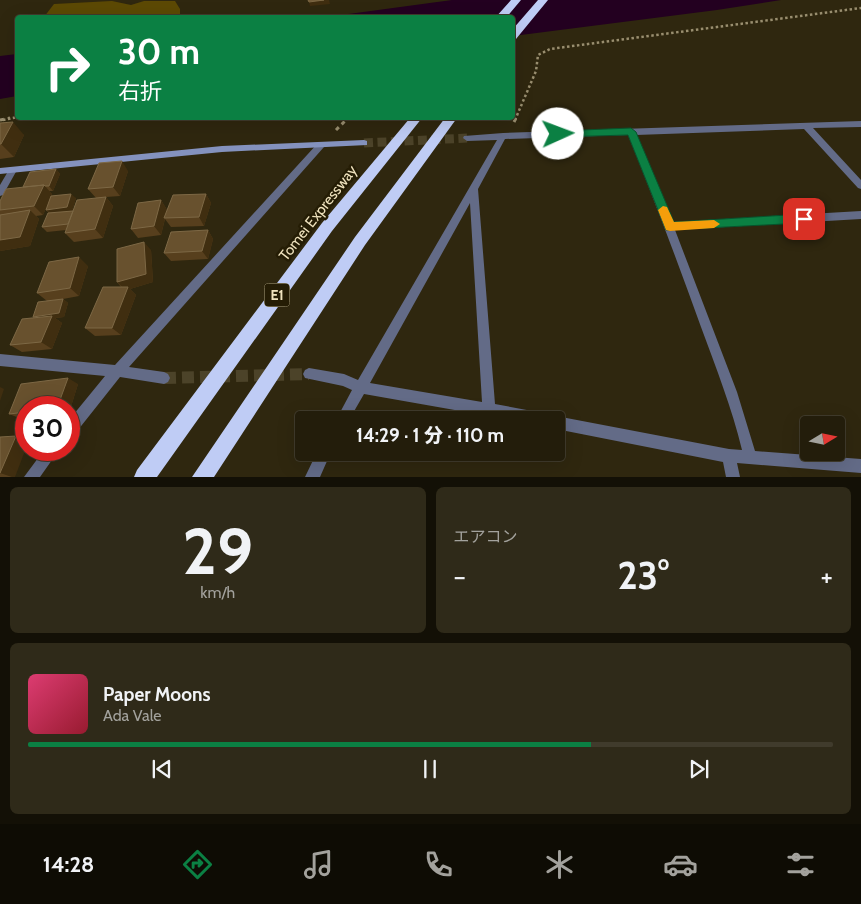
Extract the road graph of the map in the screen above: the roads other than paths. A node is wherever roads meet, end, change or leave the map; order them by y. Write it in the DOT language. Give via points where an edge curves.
graph roads {
  1 [pos="516,0"];
  2 [pos="542,0"];
  3 [pos="503,15"];
  4 [pos="515,33"];
  5 [pos="414,120"];
  6 [pos="450,120"];
  7 [pos="861,124"];
  8 [pos="806,126"];
  9 [pos="631,132"];
  10 [pos="503,136"];
  11 [pos="467,138"];
  12 [pos="364,143"];
  13 [pos="321,144"];
  14 [pos="14,170"];
  15 [pos="0,171"];
  16 [pos="861,186"];
  17 [pos="474,190"];
  18 [pos="0,193"];
  19 [pos="861,215"];
  20 [pos="670,226"];
  21 [pos="0,360"];
  22 [pos="117,371"];
  23 [pos="309,374"];
  24 [pos="164,378"];
  25 [pos="360,387"];
  26 [pos="489,408"];
  27 [pos="347,411"];
  28 [pos="504,411"];
  29 [pos="80,416"];
  30 [pos="565,424"];
  31 [pos="729,456"];
  32 [pos="750,458"];
  33 [pos="43,461"];
  34 [pos="320,461"];
  35 [pos="861,466"];
  36 [pos="31,476"];
  37 [pos="144,476"];
  38 [pos="202,476"];
  39 [pos="312,476"];
  40 [pos="733,476"];
  1 -- 3 [label="highway"];
  2 -- 4 [label="highway"];
  5 -- 37 [label="highway, Tomei Expressway / E1" via="327,228"];
  6 -- 38 [label="highway, E1" via="360,241"];
  7 -- 8 [label="street"];
  8 -- 9 [label="street"];
  8 -- 16 [label="street"];
  9 -- 10 [label="street"];
  9 -- 20 [label="street"];
  10 -- 11 [label="street"];
  10 -- 17 [label="street"];
  12 -- 13 [label="street"];
  13 -- 14 [label="street" via="222,149"];
  13 -- 22 [label="street"];
  14 -- 15 [label="street"];
  14 -- 18 [label="street"];
  17 -- 25 [label="street"];
  17 -- 26 [label="street"];
  19 -- 20 [label="street"];
  20 -- 32 [label="street" via="745,435"];
  21 -- 22 [label="street"];
  22 -- 24 [label="street"];
  22 -- 29 [label="street"];
  23 -- 25 [label="street" via="344,380"];
  25 -- 26 [label="street"];
  25 -- 27 [label="street"];
  26 -- 28 [label="street"];
  30 -- 31 [label="street"];
  31 -- 32 [label="street"];
  31 -- 40 [label="street"];
  32 -- 35 [label="street"];
  33 -- 36 [label="street"];
  34 -- 39 [label="street"];
}
